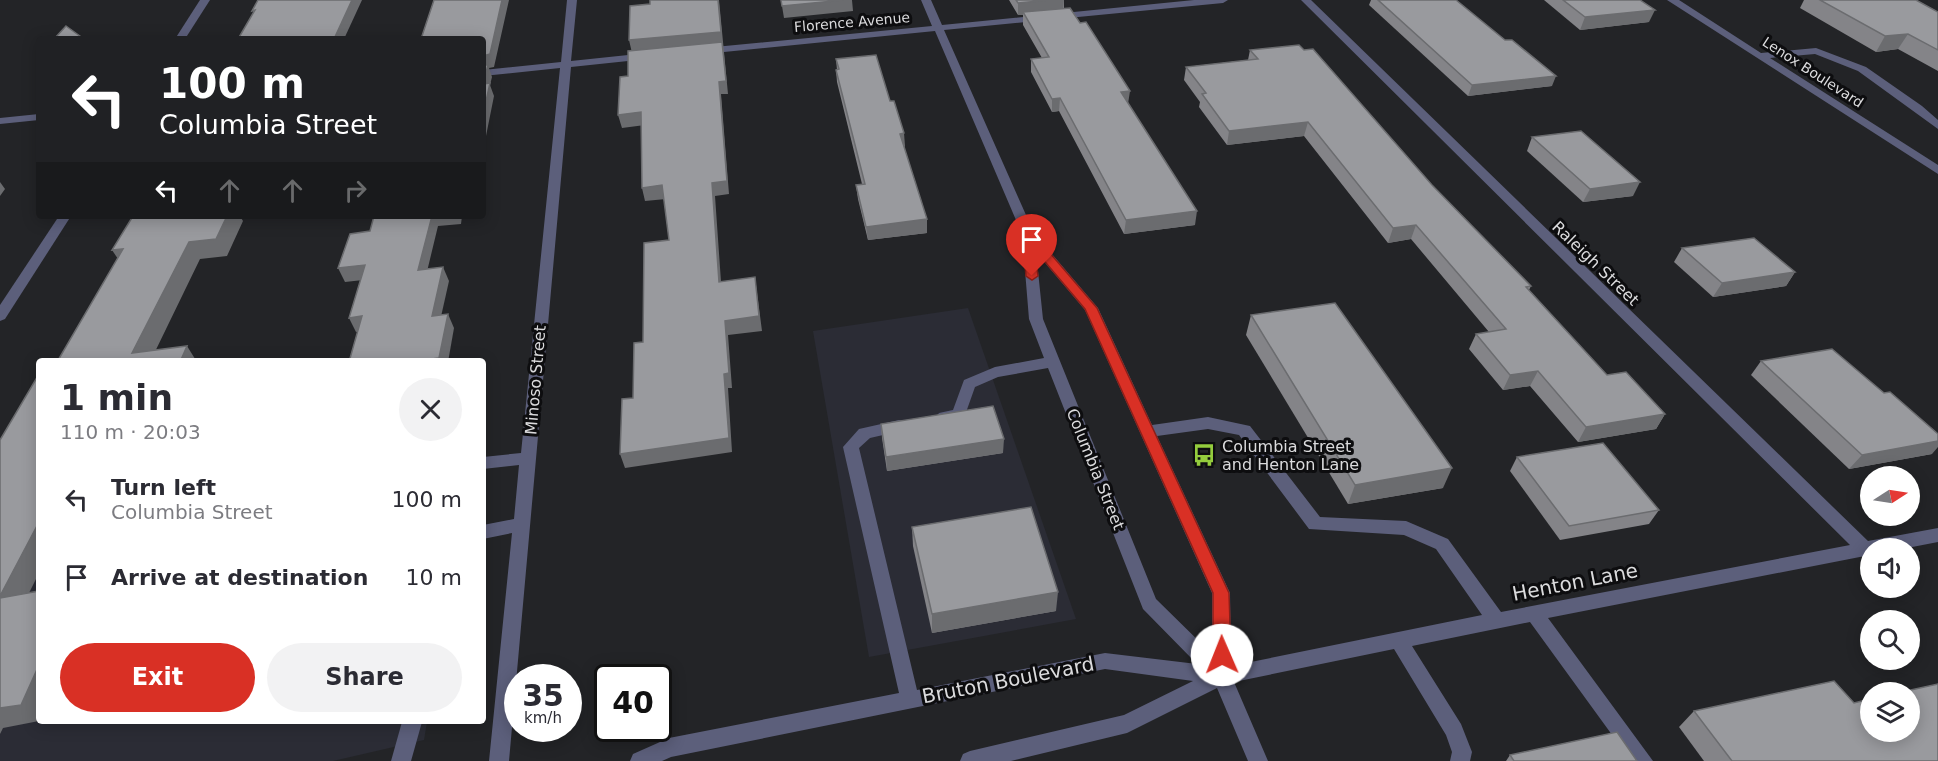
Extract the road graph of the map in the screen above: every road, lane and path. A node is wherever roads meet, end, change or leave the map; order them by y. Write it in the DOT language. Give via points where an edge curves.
graph roads {
  1 [pos="206,0"];
  2 [pos="572,0"];
  3 [pos="926,0"];
  4 [pos="1223,0"];
  5 [pos="1306,0"];
  6 [pos="1672,0"];
  7 [pos="938,28"];
  8 [pos="182,36"];
  9 [pos="694,52"];
  10 [pos="659,55"];
  11 [pos="1759,56"];
  12 [pos="565,64"];
  13 [pos="486,73"];
  14 [pos="36,117"];
  15 [pos="0,121"];
  16 [pos="1938,126"];
  17 [pos="1938,170"];
  18 [pos="63,219"];
  19 [pos="1028,234"];
  20 [pos="0,316"];
  21 [pos="1053,362"];
  22 [pos="1147,432"];
  23 [pos="528,458"];
  24 [pos="486,463"];
  25 [pos="521,524"];
  26 [pos="486,531"];
  27 [pos="1938,535"];
  28 [pos="1920,538"];
  29 [pos="1860,544"];
  30 [pos="1860,549"];
  31 [pos="1534,613"];
  32 [pos="1496,620"];
  33 [pos="1398,639"];
  34 [pos="1222,676"];
  35 [pos="910,700"];
  36 [pos="411,724"];
  37 [pos="401,761"];
  38 [pos="499,761"];
  39 [pos="640,761"];
  40 [pos="970,761"];
  41 [pos="1258,761"];
  42 [pos="1460,761"];
  43 [pos="1643,761"];
  1 -- 8 [label="street"];
  2 -- 12 [label="street, Minoso Street"];
  3 -- 7 [label="street, Columbia Street"];
  4 -- 7 [label="street, Florence Avenue"];
  5 -- 29 [label="street, Raleigh Street"];
  6 -- 11 [label="street, Lenox Boulevard"];
  7 -- 9 [label="street, Florence Avenue"];
  7 -- 19 [label="street, Columbia Street"];
  10 -- 12 [label="street"];
  11 -- 16 [label="street" via="1816,51 1862,69"];
  11 -- 17 [label="street, Lenox Boulevard"];
  12 -- 13 [label="street"];
  12 -- 23 [label="street, Minoso Street"];
  14 -- 15 [label="street"];
  18 -- 20 [label="street"];
  19 -- 21 [label="street, Columbia Street" via="1036,319"];
  19 -- 22 [label="street, Columbia Street" via="1091,308"];
  21 -- 34 [label="street, Columbia Street" via="1149,604"];
  21 -- 35 [label="street" via="995,372 969,384 959,414 866,433 851,447"];
  22 -- 32 [label="street" via="1208,423 1244,430 1315,524 1406,528 1442,544"];
  22 -- 34 [label="street, Columbia Street" via="1221,593"];
  23 -- 24 [label="street"];
  23 -- 25 [label="street, Minoso Street"];
  25 -- 26 [label="street"];
  25 -- 38 [label="street, Minoso Street"];
  27 -- 28 [label="street, Henton Lane"];
  30 -- 31 [label="street, Henton Lane"];
  31 -- 32 [label="street, Henton Lane"];
  31 -- 43 [label="street"];
  32 -- 33 [label="street, Henton Lane"];
  33 -- 34 [label="street, Henton Lane"];
  33 -- 42 [label="street" via="1454,731 1462,752"];
  34 -- 35 [label="street, Bruton Boulevard" via="1105,661"];
  34 -- 40 [label="street" via="1127,724"];
  34 -- 41 [label="street, Columbia Street"];
  35 -- 39 [label="street, Bruton Boulevard" via="669,748"];
  36 -- 37 [label="street"];
}
